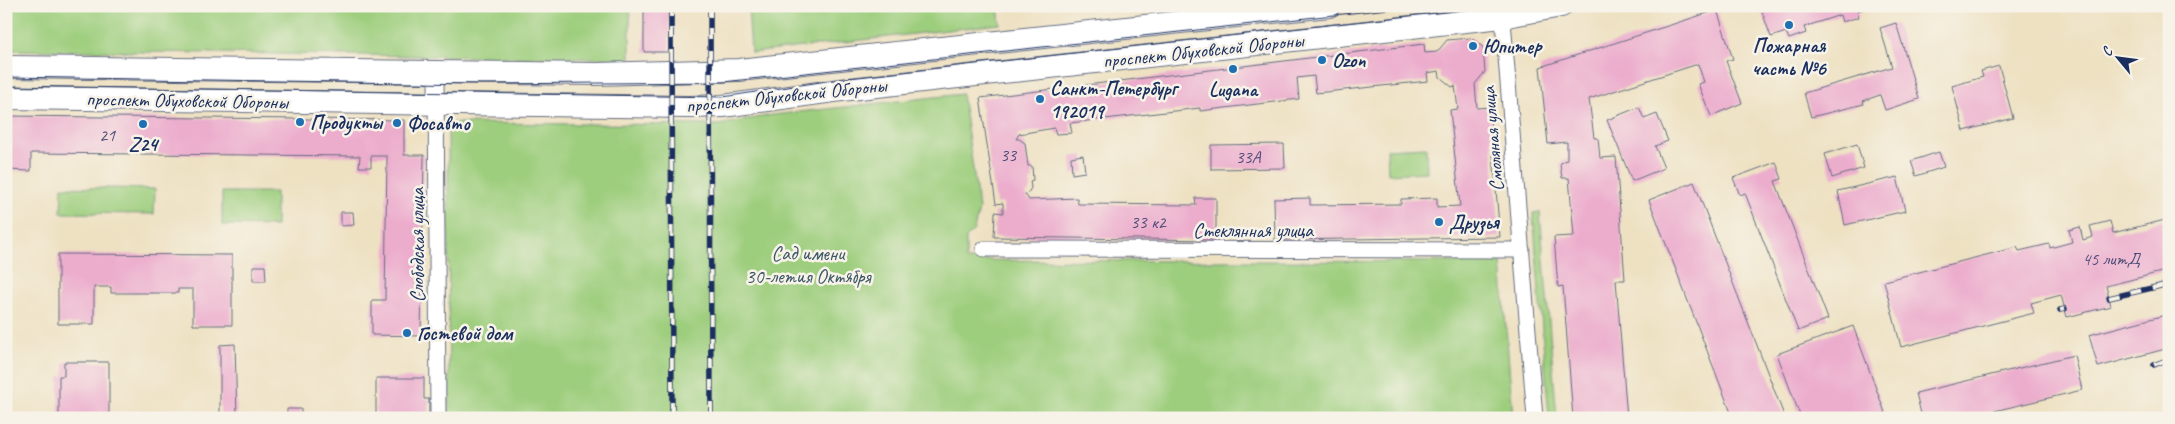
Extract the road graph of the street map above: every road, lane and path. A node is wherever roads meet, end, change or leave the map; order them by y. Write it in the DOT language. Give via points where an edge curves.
graph roads {
  1 [pos="1329,6"];
  2 [pos="1561,6"];
  3 [pos="1502,12"];
  4 [pos="6,67"];
  5 [pos="436,73"];
  6 [pos="6,98"];
  7 [pos="437,103"];
  8 [pos="984,249"];
  9 [pos="1522,250"];
  10 [pos="438,418"];
  11 [pos="1535,418"];
  1 -- 5 [label="main road, проспект Обуховской Обороны" via="739,70 639,74"];
  2 -- 3 [label="main road, проспект Обуховской Обороны"];
  3 -- 7 [label="main road, проспект Обуховской Обороны" via="723,106"];
  3 -- 9 [label="street, Смоляная улица"];
  4 -- 5 [label="main road, проспект Обуховской Обороны"];
  5 -- 7 [label="street, Слободская улица"];
  6 -- 7 [label="main road, проспект Обуховской Обороны"];
  7 -- 10 [label="street, Слободская улица"];
  8 -- 9 [label="street, Стеклянная улица"];
  9 -- 11 [label="street, Смоляная улица"];
}
